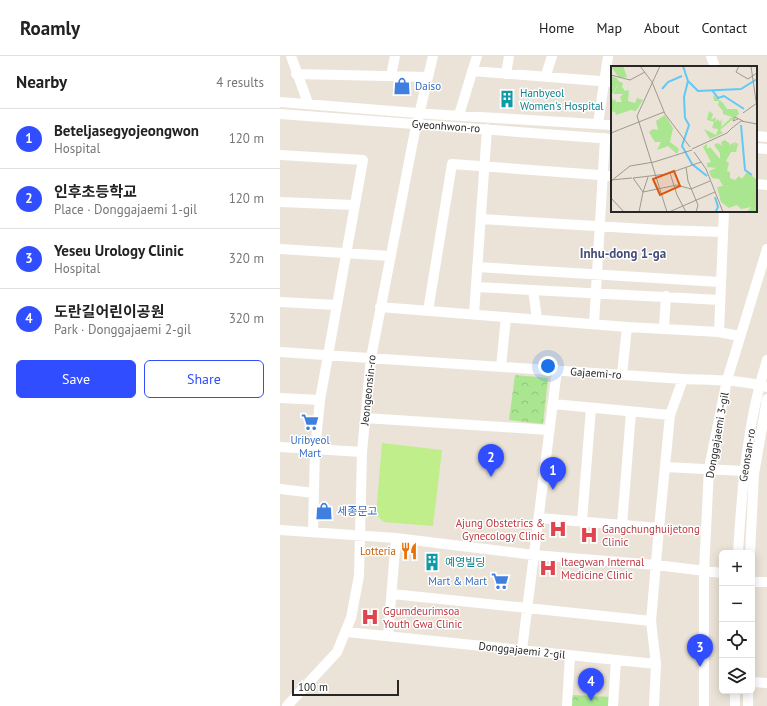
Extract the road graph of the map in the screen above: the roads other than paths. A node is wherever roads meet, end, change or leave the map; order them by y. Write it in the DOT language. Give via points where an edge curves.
graph roads {
  1 [pos="291,56"];
  2 [pos="395,56"];
  3 [pos="433,56"];
  4 [pos="477,56"];
  5 [pos="509,56"];
  6 [pos="552,56"];
  7 [pos="608,56"];
  8 [pos="711,56"];
  9 [pos="715,66"];
  10 [pos="472,72"];
  11 [pos="296,74"];
  12 [pos="506,74"];
  13 [pos="392,76"];
  14 [pos="546,76"];
  15 [pos="428,77"];
  16 [pos="608,81"];
  17 [pos="280,102"];
  18 [pos="308,103"];
  19 [pos="280,114"];
  20 [pos="419,114"];
  21 [pos="459,115"];
  22 [pos="417,124"];
  23 [pos="598,124"];
  24 [pos="611,125"];
  25 [pos="487,129"];
  26 [pos="608,138"];
  27 [pos="757,148"];
  28 [pos="767,149"];
  29 [pos="280,155"];
  30 [pos="483,167"];
  31 [pos="607,175"];
  32 [pos="757,184"];
  33 [pos="767,185"];
  34 [pos="280,202"];
  35 [pos="354,205"];
  36 [pos="724,212"];
  37 [pos="481,219"];
  38 [pos="599,226"];
  39 [pos="723,232"];
  40 [pos="767,248"];
  41 [pos="282,249"];
  42 [pos="346,253"];
  43 [pos="391,256"];
  44 [pos="477,267"];
  45 [pos="597,274"];
  46 [pos="720,282"];
  47 [pos="476,287"];
  48 [pos="533,290"];
  49 [pos="596,292"];
  50 [pos="666,296"];
  51 [pos="720,300"];
  52 [pos="280,302"];
  53 [pos="336,305"];
  54 [pos="380,307"];
  55 [pos="428,310"];
  56 [pos="474,314"];
  57 [pos="506,317"];
  58 [pos="536,319"];
  59 [pos="594,324"];
  60 [pos="627,326"];
  61 [pos="660,328"];
  62 [pos="719,332"];
  63 [pos="739,336"];
  64 [pos="280,352"];
  65 [pos="328,355"];
  66 [pos="371,358"];
  67 [pos="767,360"];
  68 [pos="502,367"];
  69 [pos="557,370"];
  70 [pos="622,375"];
  71 [pos="683,379"];
  72 [pos="727,380"];
  73 [pos="763,386"];
  74 [pos="280,398"];
  75 [pos="767,399"];
  76 [pos="320,400"];
  77 [pos="553,404"];
  78 [pos="591,408"];
  79 [pos="631,412"];
  80 [pos="670,415"];
  81 [pos="365,418"];
  82 [pos="549,430"];
  83 [pos="280,447"];
  84 [pos="315,450"];
  85 [pos="362,452"];
  86 [pos="665,467"];
  87 [pos="709,468"];
  88 [pos="744,471"];
  89 [pos="280,490"];
  90 [pos="314,493"];
  91 [pos="539,518"];
  92 [pos="582,522"];
  93 [pos="622,525"];
  94 [pos="659,528"];
  95 [pos="280,530"];
  96 [pos="313,532"];
  97 [pos="359,535"];
  98 [pos="396,538"];
  99 [pos="738,550"];
  100 [pos="750,550"];
  101 [pos="534,555"];
  102 [pos="656,565"];
  103 [pos="704,572"];
  104 [pos="719,573"];
  105 [pos="755,582"];
  106 [pos="767,582"];
  107 [pos="392,594"];
  108 [pos="528,608"];
  109 [pos="651,621"];
  110 [pos="347,632"];
  111 [pos="388,636"];
  112 [pos="522,650"];
  113 [pos="570,655"];
  114 [pos="616,660"];
  115 [pos="656,664"];
  116 [pos="755,682"];
  117 [pos="767,683"];
  118 [pos="735,694"];
  119 [pos="748,694"];
  120 [pos="287,706"];
  121 [pos="567,706"];
  122 [pos="613,706"];
  123 [pos="654,706"];
  124 [pos="704,706"];
  125 [pos="735,706"];
  126 [pos="748,706"];
  1 -- 11 [label="street"];
  2 -- 13 [label="street"];
  3 -- 15 [label="street, Jeongeonsin-ro"];
  4 -- 10 [label="street"];
  5 -- 12 [label="street"];
  6 -- 14 [label="street"];
  7 -- 16 [label="street"];
  8 -- 9 [label="street"];
  10 -- 12 [label="street"];
  10 -- 21 [label="street"];
  11 -- 13 [label="street"];
  11 -- 18 [label="street"];
  12 -- 14 [label="street"];
  13 -- 15 [label="street"];
  14 -- 16 [label="street"];
  15 -- 20 [label="street, Jeongeonsin-ro"];
  16 -- 23 [label="street"];
  17 -- 18 [label="street, Gyeonhwon-ro"];
  18 -- 20 [label="street, Gyeonhwon-ro"];
  19 -- 22 [label="street, Gyeonhwon-ro"];
  20 -- 21 [label="street, Gyeonhwon-ro"];
  20 -- 22 [label="street, Jeongeonsin-ro"];
  21 -- 23 [label="street, Gyeonhwon-ro"];
  22 -- 25 [label="street, Gyeonhwon-ro"];
  22 -- 43 [label="street, Jeongeonsin-ro"];
  23 -- 24 [label="street, Gyeonhwon-ro"];
  25 -- 26 [label="street, Gyeonhwon-ro"];
  25 -- 30 [label="street"];
  26 -- 31 [label="street"];
  27 -- 28 [label="street"];
  29 -- 35 [label="street" via="363,160"];
  30 -- 31 [label="street"];
  30 -- 37 [label="street"];
  30 -- 55 [label="street" via="452,164"];
  31 -- 38 [label="street"];
  32 -- 33 [label="street"];
  34 -- 35 [label="street"];
  35 -- 42 [label="street"];
  36 -- 39 [label="street"];
  37 -- 38 [label="street"];
  37 -- 44 [label="street"];
  38 -- 39 [label="street"];
  38 -- 45 [label="street"];
  39 -- 46 [label="street"];
  40 -- 63 [label="street"];
  41 -- 42 [label="street"];
  42 -- 43 [label="street"];
  42 -- 53 [label="street"];
  43 -- 54 [label="street, Jeongeonsin-ro"];
  44 -- 45 [label="street"];
  44 -- 47 [label="street"];
  45 -- 46 [label="street"];
  45 -- 49 [label="street"];
  46 -- 51 [label="street"];
  47 -- 48 [label="street"];
  47 -- 56 [label="street"];
  48 -- 49 [label="street"];
  48 -- 58 [label="street"];
  49 -- 50 [label="street"];
  49 -- 59 [label="street"];
  50 -- 51 [label="street"];
  50 -- 61 [label="street"];
  51 -- 62 [label="street"];
  52 -- 53 [label="street"];
  53 -- 65 [label="street"];
  54 -- 55 [label="street"];
  54 -- 66 [label="street, Jeongeonsin-ro"];
  55 -- 56 [label="street"];
  56 -- 57 [label="street"];
  57 -- 58 [label="street"];
  57 -- 68 [label="street"];
  58 -- 59 [label="street"];
  59 -- 60 [label="street"];
  60 -- 61 [label="street"];
  60 -- 70 [label="street"];
  61 -- 62 [label="street"];
  62 -- 63 [label="street"];
  63 -- 72 [label="street"];
  64 -- 65 [label="street, Gajaemi-ro"];
  65 -- 66 [label="street, Gajaemi-ro"];
  65 -- 76 [label="street"];
  66 -- 68 [label="street, Gajaemi-ro"];
  66 -- 81 [label="street, Jeongeonsin-ro"];
  67 -- 73 [label="street, Geonsan-ro"];
  68 -- 69 [label="street, Gajaemi-ro"];
  69 -- 70 [label="street, Gajaemi-ro"];
  69 -- 77 [label="street"];
  70 -- 71 [label="street, Gajaemi-ro"];
  71 -- 72 [label="street, Gajaemi-ro"];
  71 -- 80 [label="street"];
  72 -- 73 [label="street, Gajaemi-ro"];
  72 -- 87 [label="street, Donggajaemi 3-gil"];
  73 -- 88 [label="street, Geonsan-ro"];
  74 -- 76 [label="street"];
  75 -- 100 [label="street, Geonsan-ro" via="754,474"];
  76 -- 84 [label="street"];
  77 -- 78 [label="street"];
  77 -- 82 [label="street"];
  78 -- 79 [label="street"];
  78 -- 92 [label="street"];
  79 -- 80 [label="street"];
  79 -- 93 [label="street"];
  80 -- 86 [label="street"];
  81 -- 82 [label="street"];
  81 -- 85 [label="street, Jeongeonsin-ro"];
  82 -- 91 [label="street"];
  83 -- 84 [label="street"];
  84 -- 85 [label="street"];
  84 -- 90 [label="street"];
  85 -- 97 [label="street, Jeongeonsin-ro"];
  86 -- 87 [label="street"];
  86 -- 94 [label="street"];
  87 -- 88 [label="street"];
  87 -- 103 [label="street, Donggajaemi 3-gil"];
  88 -- 99 [label="street, Geonsan-ro"];
  89 -- 90 [label="street"];
  90 -- 96 [label="street"];
  91 -- 92 [label="street"];
  91 -- 101 [label="street"];
  92 -- 93 [label="street"];
  93 -- 94 [label="street"];
  94 -- 102 [label="street"];
  95 -- 96 [label="street"];
  96 -- 97 [label="street"];
  97 -- 98 [label="street"];
  97 -- 110 [label="street, Jeongeonsin-ro" via="359,576"];
  98 -- 101 [label="street"];
  98 -- 107 [label="street"];
  101 -- 102 [label="street"];
  101 -- 108 [label="street"];
  102 -- 103 [label="street"];
  102 -- 109 [label="street"];
  103 -- 104 [label="street"];
  103 -- 124 [label="street, Donggajaemi 3-gil"];
  105 -- 106 [label="street"];
  107 -- 108 [label="street"];
  107 -- 111 [label="street"];
  108 -- 109 [label="street"];
  108 -- 112 [label="street"];
  109 -- 115 [label="street"];
  110 -- 111 [label="street, Donggajaemi 2-gil"];
  110 -- 120 [label="street, Jeongeonsin-ro" via="337,652"];
  111 -- 112 [label="street, Donggajaemi 2-gil"];
  112 -- 113 [label="street, Donggajaemi 2-gil"];
  113 -- 114 [label="street, Donggajaemi 2-gil"];
  113 -- 121 [label="street"];
  114 -- 115 [label="street, Donggajaemi 2-gil"];
  114 -- 122 [label="street"];
  115 -- 123 [label="street"];
  116 -- 117 [label="street"];
  118 -- 125 [label="street"];
  119 -- 126 [label="street"];
}
